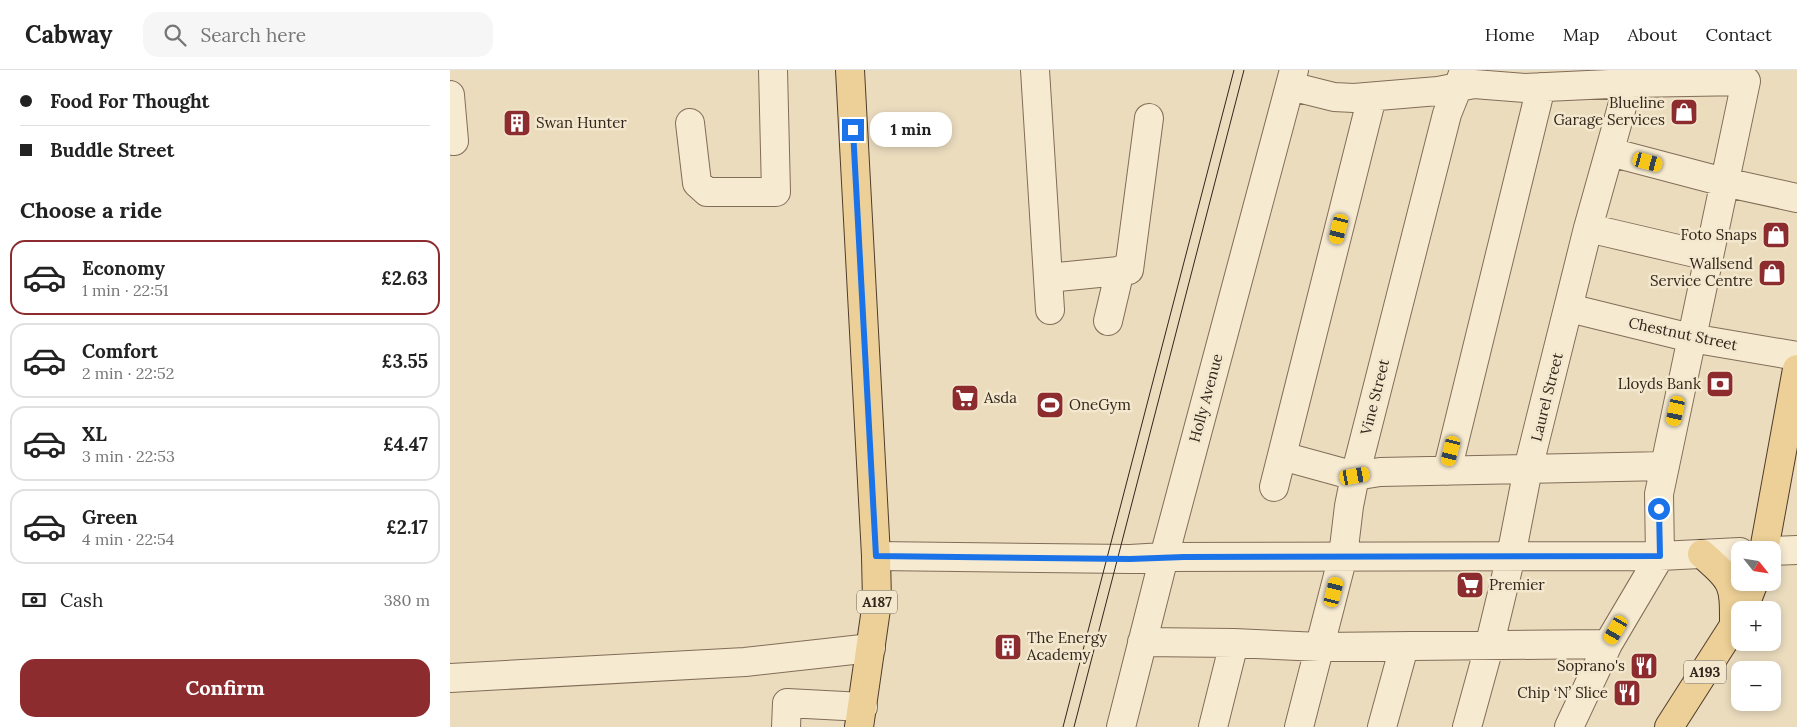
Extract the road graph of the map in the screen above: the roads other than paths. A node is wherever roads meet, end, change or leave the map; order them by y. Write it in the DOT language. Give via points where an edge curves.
graph roads {
  1 [pos="773,70"];
  2 [pos="850,70"];
  3 [pos="1035,70"];
  4 [pos="1633,76"];
  5 [pos="1292,78"];
  6 [pos="1461,78"];
  7 [pos="1541,87"];
  8 [pos="450,95"];
  9 [pos="1372,97"];
  10 [pos="1149,118"];
  11 [pos="690,123"];
  12 [pos="454,141"];
  13 [pos="1610,152"];
  14 [pos="1724,182"];
  15 [pos="1797,198"];
  16 [pos="1588,228"];
  17 [pos="1708,256"];
  18 [pos="1120,270"];
  19 [pos="1048,278"];
  20 [pos="1569,308"];
  21 [pos="1050,310"];
  22 [pos="1108,321"];
  23 [pos="1691,338"];
  24 [pos="1797,356"];
  25 [pos="1797,369"];
  26 [pos="1282,456"];
  27 [pos="1664,466"];
  28 [pos="1528,468"];
  29 [pos="1447,470"];
  30 [pos="1355,476"];
  31 [pos="1274,487"];
  32 [pos="1766,541"];
  33 [pos="1797,550"];
  34 [pos="1781,551"];
  35 [pos="1731,552"];
  36 [pos="1702,554"];
  37 [pos="876,556"];
  38 [pos="1343,556"];
  39 [pos="1511,556"];
  40 [pos="1660,556"];
  41 [pos="1164,557"];
  42 [pos="1735,601"];
  43 [pos="1731,630"];
  44 [pos="1142,642"];
  45 [pos="1234,643"];
  46 [pos="1608,644"];
  47 [pos="1320,647"];
  48 [pos="1404,647"];
  49 [pos="1489,647"];
  50 [pos="871,648"];
  51 [pos="450,678"];
  52 [pos="861,717"];
  53 [pos="786,727"];
  54 [pos="1121,727"];
  55 [pos="1212,727"];
  56 [pos="1299,727"];
  57 [pos="1382,727"];
  58 [pos="1467,727"];
  59 [pos="1569,727"];
  60 [pos="1669,727"];
  1 -- 11 [label="street" via="776,192 707,192 697,183"];
  2 -- 37 [label="main road, A187"];
  3 -- 19 [label="street"];
  4 -- 7 [label="street"];
  4 -- 13 [label="street, Laurel Street"];
  4 -- 14 [label="street" via="1746,81"];
  5 -- 9 [label="street" via="1334,97"];
  5 -- 41 [label="street, Holly Avenue"];
  6 -- 7 [label="street" via="1514,88"];
  6 -- 9 [label="street" via="1438,91"];
  6 -- 30 [label="street, Vine Street" via="1447,114"];
  7 -- 29 [label="street"];
  8 -- 12 [label="street"];
  9 -- 26 [label="street"];
  10 -- 18 [label="street" via="1129,270"];
  13 -- 14 [label="street"];
  13 -- 16 [label="street, Laurel Street"];
  14 -- 15 [label="street"];
  14 -- 17 [label="street"];
  16 -- 17 [label="street"];
  16 -- 20 [label="street, Laurel Street"];
  17 -- 23 [label="street"];
  18 -- 19 [label="street"];
  18 -- 22 [label="street"];
  19 -- 21 [label="street"];
  20 -- 23 [label="street, Chestnut Street"];
  20 -- 28 [label="street, Laurel Street"];
  23 -- 24 [label="street, Chestnut Street"];
  23 -- 27 [label="street"];
  25 -- 32 [label="main road"];
  26 -- 30 [label="street"];
  26 -- 31 [label="street"];
  27 -- 28 [label="street"];
  27 -- 40 [label="street" via="1658,494"];
  28 -- 29 [label="street"];
  28 -- 39 [label="street, Laurel Street"];
  29 -- 30 [label="street"];
  30 -- 38 [label="street, Vine Street"];
  33 -- 34 [label="street"];
  35 -- 36 [label="street"];
  36 -- 40 [label="street"];
  36 -- 42 [label="main road" via="1729,580"];
  37 -- 41 [label="street"];
  37 -- 50 [label="main road, A187" via="877,602"];
  38 -- 39 [label="street"];
  38 -- 41 [label="street"];
  38 -- 47 [label="street, Vine Street"];
  39 -- 40 [label="street"];
  39 -- 49 [label="street, Laurel Street"];
  40 -- 46 [label="street"];
  41 -- 44 [label="street, Holly Avenue"];
  43 -- 60 [label="main road, A193"];
  44 -- 45 [label="street"];
  44 -- 54 [label="street, Holly Avenue"];
  45 -- 47 [label="street"];
  45 -- 55 [label="street"];
  46 -- 49 [label="street"];
  46 -- 59 [label="street"];
  47 -- 48 [label="street"];
  47 -- 56 [label="street, Vine Street"];
  48 -- 49 [label="street"];
  48 -- 57 [label="street"];
  49 -- 58 [label="street, Laurel Street"];
  50 -- 51 [label="street" via="745,662"];
  50 -- 52 [label="main road, A187"];
  52 -- 53 [label="street" via="787,702"];
}
